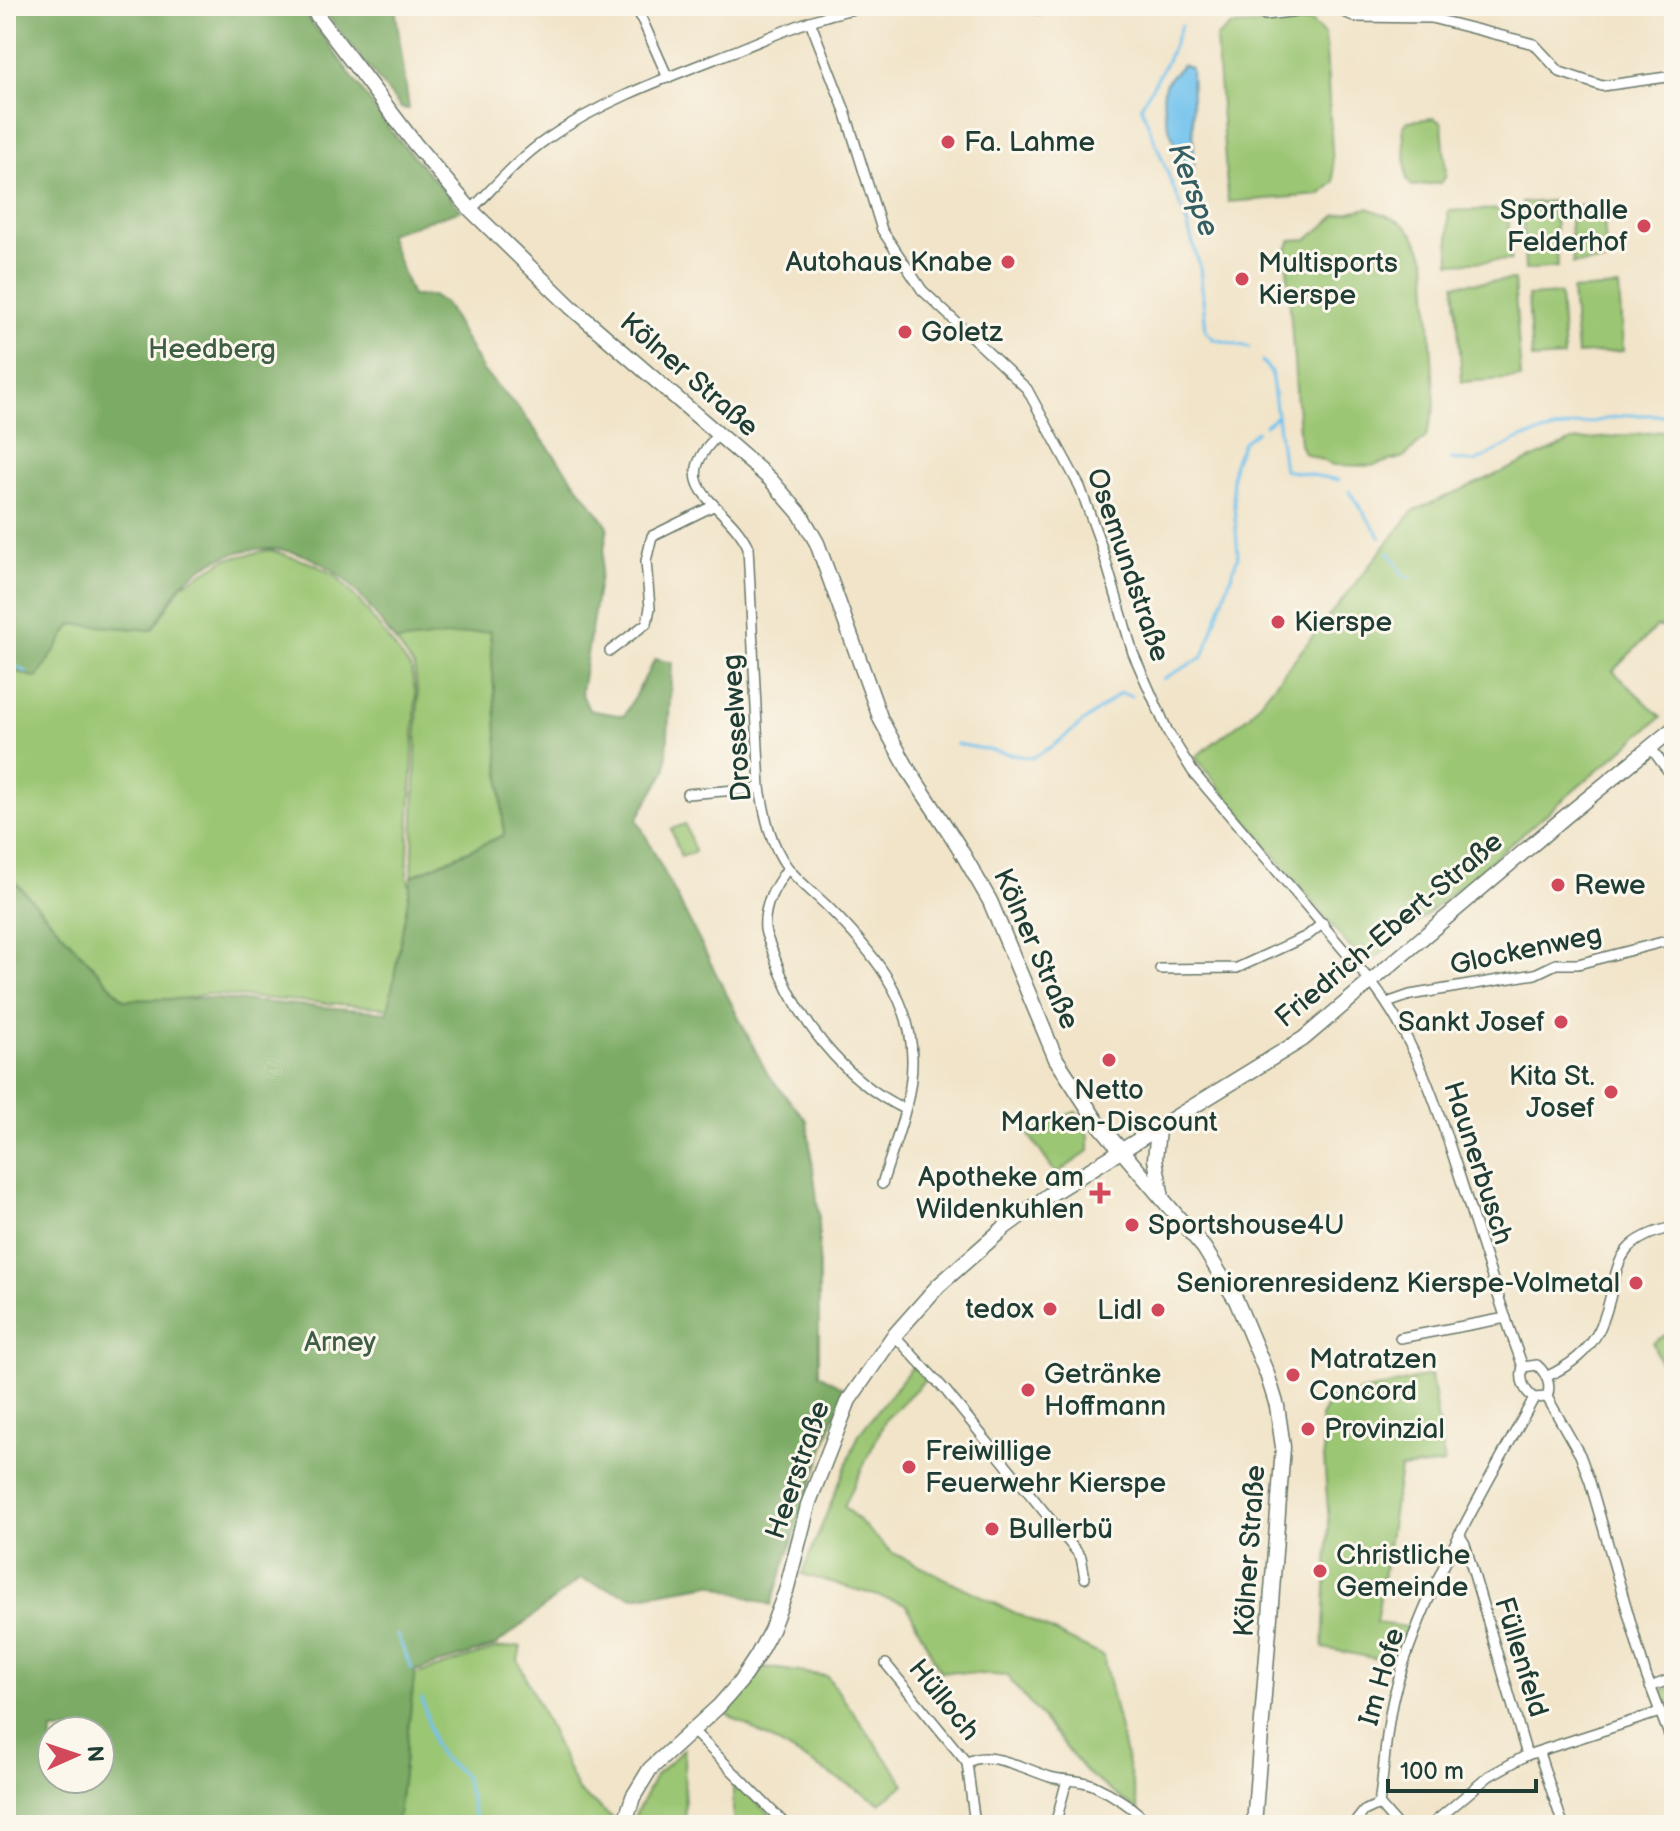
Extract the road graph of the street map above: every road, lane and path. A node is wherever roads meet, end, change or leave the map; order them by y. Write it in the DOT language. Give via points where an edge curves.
graph roads {
  1 [pos="310,6"];
  2 [pos="636,6"];
  3 [pos="874,6"];
  4 [pos="960,6"];
  5 [pos="1091,6"];
  6 [pos="1235,6"];
  7 [pos="810,21"];
  8 [pos="1674,76"];
  9 [pos="668,78"];
  10 [pos="471,210"];
  11 [pos="718,435"];
  12 [pos="713,506"];
  13 [pos="610,651"];
  14 [pos="1674,728"];
  15 [pos="1651,748"];
  16 [pos="1674,779"];
  17 [pos="760,788"];
  18 [pos="687,794"];
  19 [pos="788,868"];
  20 [pos="1323,923"];
  21 [pos="1674,939"];
  22 [pos="1160,969"];
  23 [pos="1371,982"];
  24 [pos="1387,1003"];
  25 [pos="904,1109"];
  26 [pos="1158,1130"];
  27 [pos="1122,1150"];
  28 [pos="882,1184"];
  29 [pos="1163,1198"];
  30 [pos="1674,1227"];
  31 [pos="1506,1318"];
  32 [pos="894,1335"];
  33 [pos="1400,1338"];
  34 [pos="1523,1367"];
  35 [pos="1546,1377"];
  36 [pos="1547,1397"];
  37 [pos="1534,1398"];
  38 [pos="1459,1534"];
  39 [pos="1085,1578"];
  40 [pos="886,1664"];
  41 [pos="1674,1678"];
  42 [pos="1650,1687"];
  43 [pos="1660,1712"];
  44 [pos="693,1731"];
  45 [pos="1674,1748"];
  46 [pos="1539,1753"];
  47 [pos="1527,1755"];
  48 [pos="967,1763"];
  49 [pos="1067,1780"];
  50 [pos="1379,1804"];
  51 [pos="974,1822"];
  52 [pos="624,1825"];
  53 [pos="786,1825"];
  54 [pos="1055,1825"];
  55 [pos="1149,1825"];
  56 [pos="1254,1825"];
  57 [pos="1353,1825"];
  58 [pos="1397,1825"];
  59 [pos="1431,1825"];
  60 [pos="1563,1825"];
  1 -- 10 [label="main road, Kölner Straße"];
  2 -- 9 [label="street"];
  3 -- 7 [label="street"];
  4 -- 5 [label="street"];
  6 -- 8 [label="street" via="1265,15 1331,7 1356,17 1431,18 1534,44 1560,72 1602,86"];
  7 -- 9 [label="street"];
  7 -- 20 [label="street, Osemundstraße" via="882,230 922,290 1027,389 1071,468 1133,653 1168,732 1193,772"];
  9 -- 10 [label="street" via="549,137"];
  10 -- 11 [label="main road, Kölner Straße" via="571,307"];
  11 -- 12 [label="street, Drosselweg" via="695,471 698,487"];
  11 -- 27 [label="main road, Kölner Straße" via="770,479 817,543 892,742 990,901 1056,1059"];
  12 -- 13 [label="street" via="652,536 646,561 647,623"];
  12 -- 17 [label="street, Drosselweg" via="748,547"];
  14 -- 15 [label="main road, Friedrich-Ebert-Straße"];
  15 -- 16 [label="street"];
  15 -- 23 [label="main road, Friedrich-Ebert-Straße"];
  17 -- 18 [label="street"];
  17 -- 19 [label="street, Drosselweg" via="766,824"];
  19 -- 25 [label="street, Drosselweg" via="885,972 908,1022 912,1058"];
  19 -- 25 [label="street" via="767,902 765,930 781,975 823,1046 881,1097"];
  20 -- 22 [label="street" via="1307,936 1237,968"];
  20 -- 23 [label="street, Osemundstraße"];
  21 -- 24 [label="street, Glockenweg"];
  23 -- 24 [label="street, Haunerbusch"];
  23 -- 26 [label="main road, Friedrich-Ebert-Straße" via="1303,1039"];
  24 -- 31 [label="street, Haunerbusch" via="1429,1082"];
  25 -- 28 [label="street, Drosselweg"];
  26 -- 27 [label="main road, Friedrich-Ebert-Straße"];
  26 -- 29 [label="main road" via="1155,1159"];
  27 -- 29 [label="main road, Kölner Straße"];
  27 -- 32 [label="main road, Heerstraße" via="1005,1227 938,1286"];
  29 -- 56 [label="main road, Kölner Straße" via="1204,1248 1236,1300 1281,1425 1279,1521"];
  30 -- 35 [label="street" via="1630,1247 1617,1268 1594,1340 1578,1359"];
  31 -- 33 [label="street"];
  31 -- 34 [label="street, Haunerbusch"];
  32 -- 39 [label="street" via="1081,1557"];
  32 -- 44 [label="main road, Heerstraße" via="849,1400 834,1435 771,1630 740,1682"];
  34 -- 35 [label="street" via="1537,1365"];
  34 -- 37 [label="street, Haunerbusch" via="1523,1383"];
  35 -- 36 [label="street"];
  36 -- 37 [label="street"];
  36 -- 42 [label="street" via="1590,1482"];
  37 -- 38 [label="street, Im Hofe"];
  38 -- 47 [label="street, Füllenfeld"];
  38 -- 50 [label="street, Im Hofe" via="1408,1650 1394,1697"];
  40 -- 48 [label="street, Hülloch"];
  41 -- 42 [label="street"];
  42 -- 43 [label="street"];
  43 -- 45 [label="street"];
  43 -- 46 [label="street"];
  44 -- 52 [label="main road, Heerstraße" via="650,1769"];
  44 -- 53 [label="street"];
  46 -- 47 [label="street, Füllenfeld"];
  46 -- 60 [label="street, Füllenfeld"];
  47 -- 59 [label="street" via="1489,1776"];
  48 -- 49 [label="street" via="980,1758 1006,1762"];
  48 -- 51 [label="street"];
  49 -- 54 [label="street"];
  49 -- 55 [label="street" via="1093,1785"];
  50 -- 57 [label="street"];
  50 -- 58 [label="street"];
}
